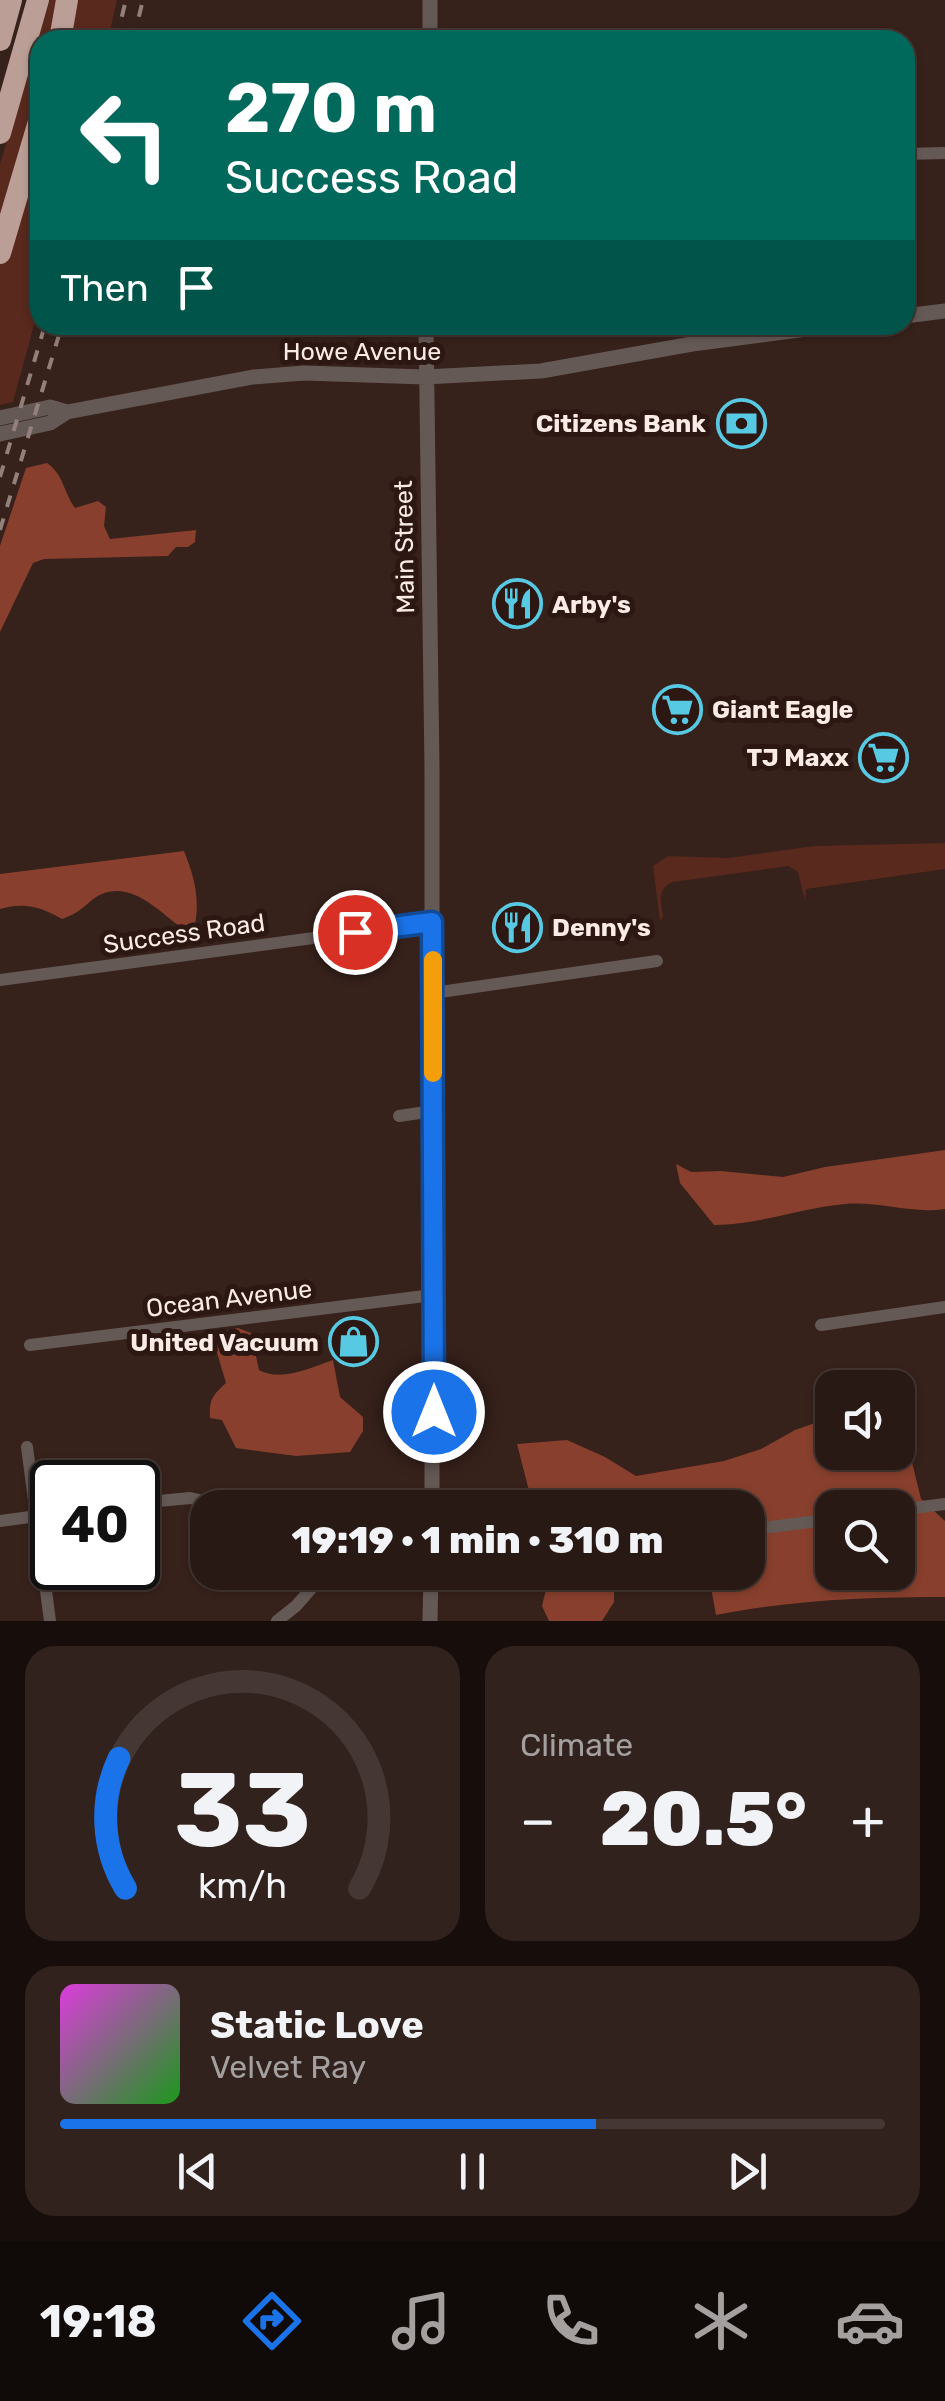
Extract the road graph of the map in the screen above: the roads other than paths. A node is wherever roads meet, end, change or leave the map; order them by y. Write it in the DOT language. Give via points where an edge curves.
graph roads {
  1 [pos="11,0"];
  2 [pos="38,0"];
  3 [pos="67,0"];
  4 [pos="430,0"];
  5 [pos="62,30"];
  6 [pos="430,30"];
  7 [pos="0,40"];
  8 [pos="0,134"];
  9 [pos="30,152"];
  10 [pos="945,153"];
  11 [pos="915,154"];
  12 [pos="0,253"];
  13 [pos="945,311"];
  14 [pos="915,315"];
  15 [pos="426,335"];
  16 [pos="760,335"];
  17 [pos="425,377"];
  18 [pos="67,412"];
  19 [pos="0,418"];
  20 [pos="0,434"];
  21 [pos="432,922"];
  22 [pos="657,960"];
  23 [pos="0,980"];
  24 [pos="433,993"];
  25 [pos="433,1111"];
  26 [pos="398,1116"];
  27 [pos="433,1295"];
  28 [pos="945,1308"];
  29 [pos="821,1325"];
  30 [pos="30,1346"];
  31 [pos="27,1447"];
  32 [pos="30,1470"];
  33 [pos="432,1490"];
  34 [pos="190,1498"];
  35 [pos="160,1501"];
  36 [pos="945,1504"];
  37 [pos="915,1508"];
  38 [pos="30,1517"];
  39 [pos="0,1521"];
  40 [pos="815,1521"];
  41 [pos="765,1528"];
  42 [pos="46,1590"];
  43 [pos="308,1590"];
  44 [pos="431,1590"];
  45 [pos="50,1621"];
  46 [pos="277,1621"];
  47 [pos="430,1621"];
  1 -- 7 [label="highway"];
  2 -- 8 [label="highway"];
  3 -- 5 [label="highway"];
  4 -- 6 [label="street"];
  9 -- 12 [label="highway"];
  10 -- 11 [label="street"];
  13 -- 14 [label="street"];
  15 -- 17 [label="street, Main Street"];
  16 -- 17 [label="street, Howe Avenue" via="541,371"];
  17 -- 18 [label="street, Howe Avenue" via="253,377"];
  17 -- 21 [label="street, Main Street"];
  18 -- 19 [label="street, Howe Avenue" via="50,407"];
  18 -- 20 [label="street, Howe Avenue" via="50,424"];
  21 -- 23 [label="street, Success Road"];
  21 -- 24 [label="street, Main Street"];
  22 -- 24 [label="street"];
  24 -- 25 [label="street, Main Street"];
  25 -- 26 [label="street"];
  25 -- 27 [label="street, Main Street"];
  27 -- 30 [label="street, Ocean Avenue"];
  27 -- 33 [label="street, Main Street"];
  28 -- 29 [label="street"];
  31 -- 32 [label="street"];
  34 -- 35 [label="street"];
  36 -- 37 [label="street"];
  38 -- 39 [label="street"];
  40 -- 41 [label="street"];
  42 -- 45 [label="street"];
  43 -- 46 [label="street"];
  44 -- 47 [label="street"];
}
